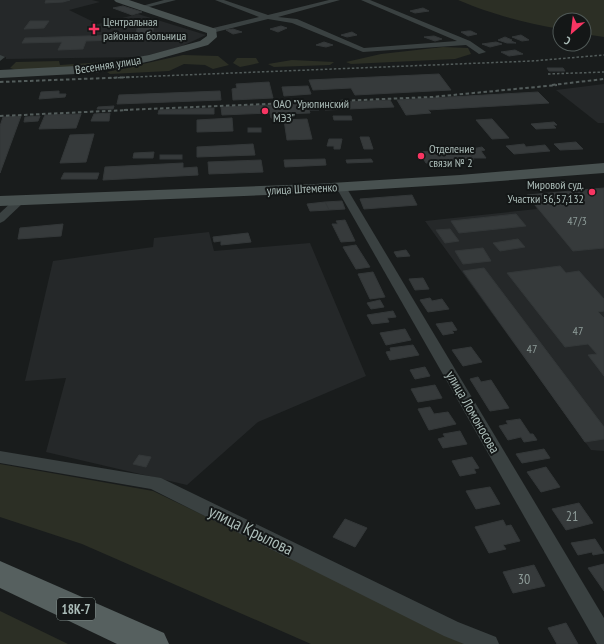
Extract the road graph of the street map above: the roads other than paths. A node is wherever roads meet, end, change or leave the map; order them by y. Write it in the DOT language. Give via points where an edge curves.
graph roads {
  1 [pos="119,0"];
  2 [pos="173,0"];
  3 [pos="218,0"];
  4 [pos="337,0"];
  5 [pos="364,0"];
  6 [pos="301,2"];
  7 [pos="314,6"];
  8 [pos="142,8"];
  9 [pos="277,14"];
  10 [pos="266,17"];
  11 [pos="294,21"];
  12 [pos="212,34"];
  13 [pos="467,43"];
  14 [pos="482,52"];
  15 [pos="2,72"];
  16 [pos="604,168"];
  17 [pos="341,188"];
  18 [pos="0,201"];
  19 [pos="19,201"];
  20 [pos="0,219"];
  21 [pos="0,457"];
  22 [pos="0,574"];
  23 [pos="604,637"];
  24 [pos="152,644"];
  25 [pos="488,644"];
  1 -- 8 [label="main road"];
  2 -- 8 [label="street"];
  3 -- 10 [label="street"];
  4 -- 7 [label="street"];
  5 -- 13 [label="street"];
  6 -- 7 [label="street"];
  7 -- 9 [label="street"];
  8 -- 12 [label="main road"];
  9 -- 10 [label="street"];
  9 -- 11 [label="street"];
  10 -- 11 [label="street"];
  10 -- 12 [label="street"];
  11 -- 13 [label="street" via="363,50"];
  12 -- 15 [label="main road, Весенняя улица" via="204,43 151,58 95,69"];
  13 -- 14 [label="street"];
  16 -- 17 [label="main road, улица Штеменко"];
  17 -- 19 [label="main road, улица Штеменко"];
  17 -- 23 [label="street, улица Ломоносова"];
  18 -- 19 [label="main road, улица Штеменко"];
  19 -- 20 [label="street"];
  21 -- 25 [label="street, улица Крылова" via="155,483 451,629"];
  22 -- 24 [label="main road, 18К-7"];
}
